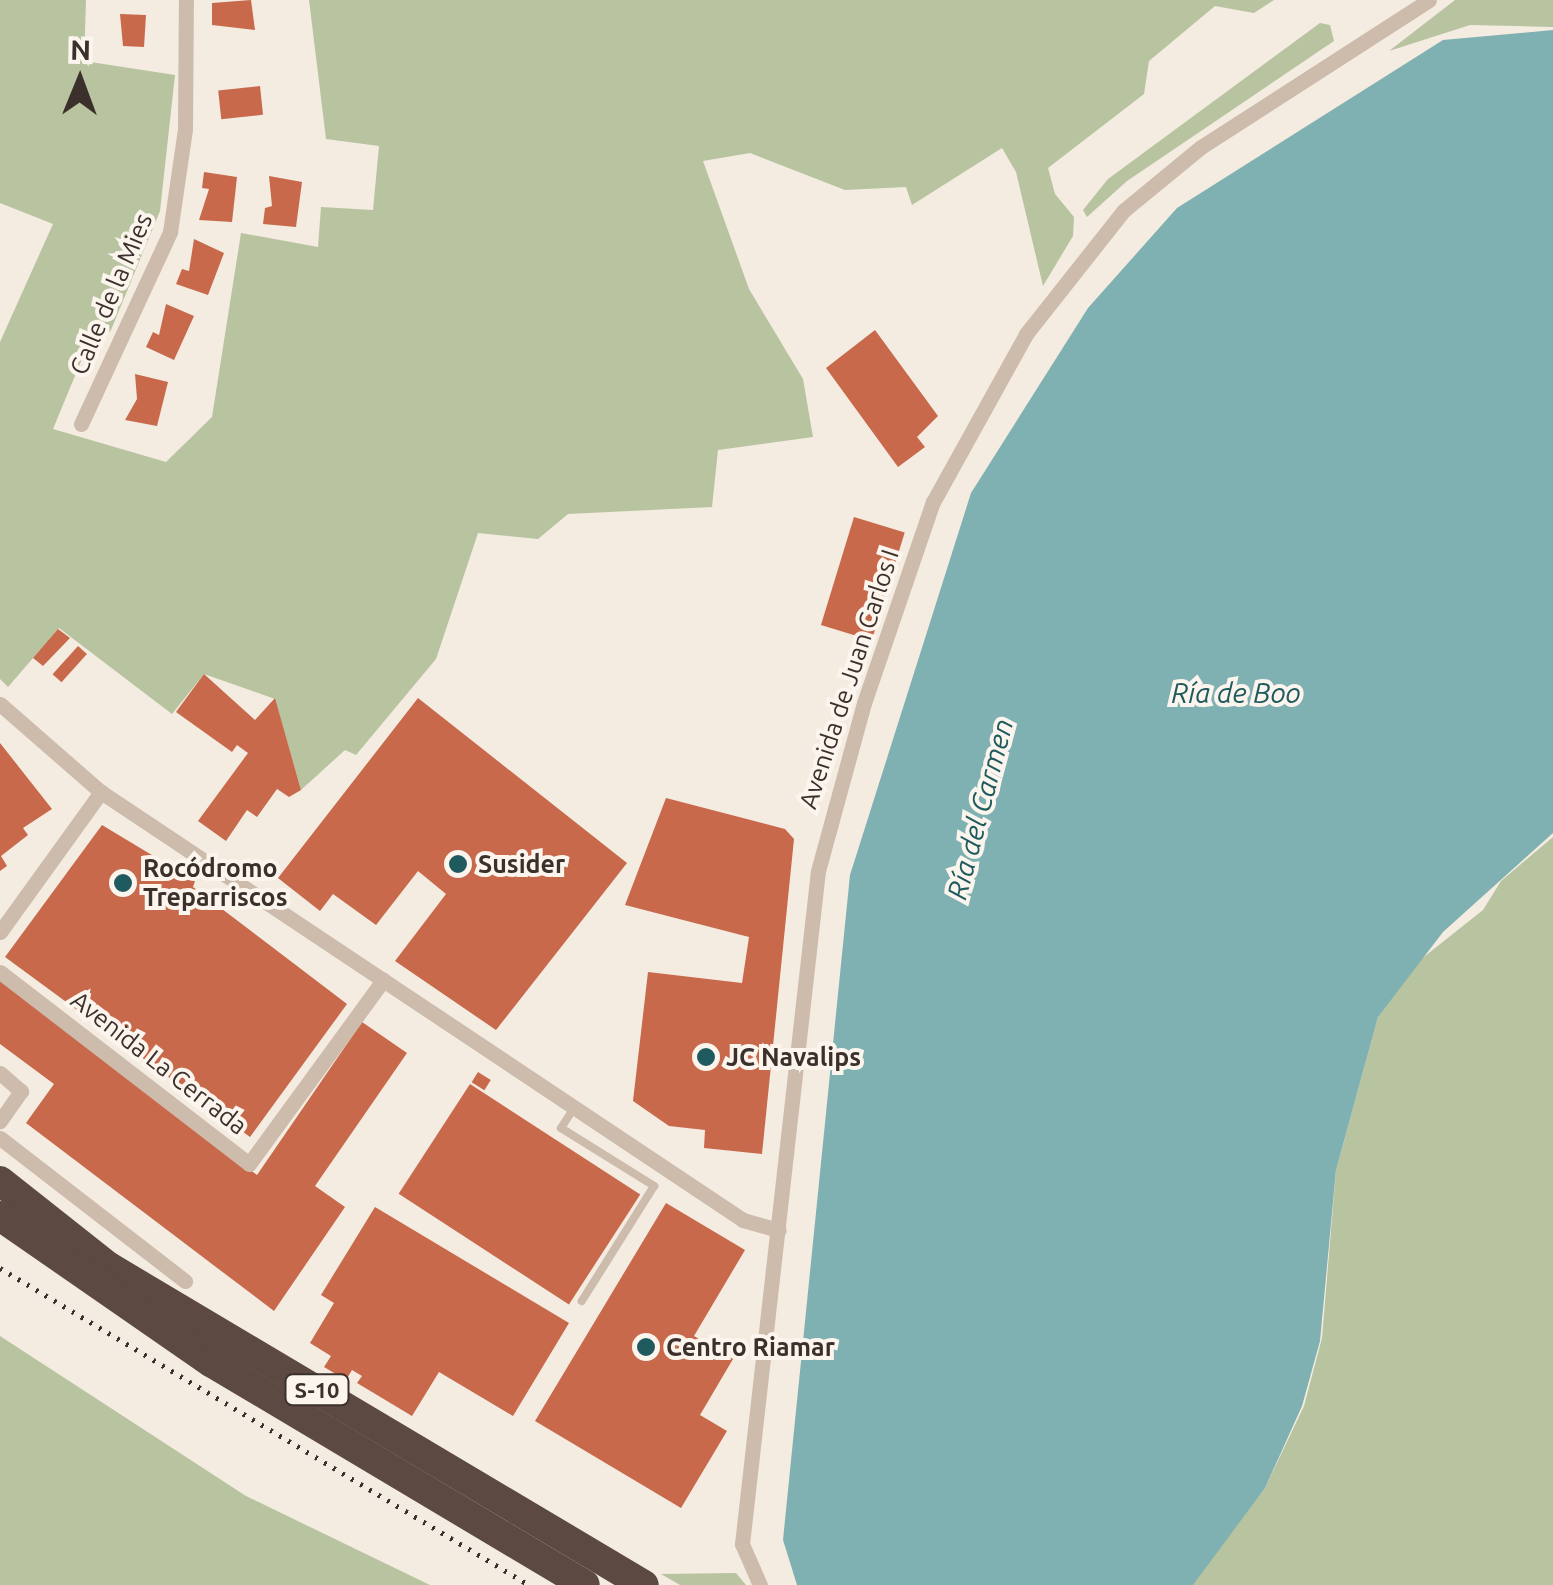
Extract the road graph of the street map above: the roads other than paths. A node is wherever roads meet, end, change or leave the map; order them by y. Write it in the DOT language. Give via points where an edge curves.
graph roads {
  1 [pos="186,0"];
  2 [pos="1429,0"];
  3 [pos="82,424"];
  4 [pos="0,704"];
  5 [pos="102,792"];
  6 [pos="0,932"];
  7 [pos="0,972"];
  8 [pos="383,980"];
  9 [pos="0,1073"];
  10 [pos="574,1108"];
  11 [pos="0,1121"];
  12 [pos="0,1138"];
  13 [pos="0,1181"];
  14 [pos="0,1216"];
  15 [pos="779,1230"];
  16 [pos="186,1281"];
  17 [pos="582,1301"];
  18 [pos="586,1585"];
  19 [pos="644,1585"];
  20 [pos="760,1585"];
  1 -- 3 [label="street, Calle de la Mies" via="184,129 170,232"];
  2 -- 15 [label="street, Avenida de Juan Carlos I" via="1202,147 1123,211 1026,334 962,440 918,542 831,812 814,894"];
  4 -- 5 [label="street"];
  5 -- 6 [label="street"];
  5 -- 8 [label="street"];
  7 -- 8 [label="street, Avenida La Cerrada" via="249,1164"];
  8 -- 10 [label="street"];
  9 -- 11 [label="street" via="22,1091"];
  10 -- 15 [label="street" via="743,1220"];
  10 -- 17 [label="lane" via="561,1128 654,1186"];
  12 -- 16 [label="street"];
  13 -- 19 [label="highway, S-10" via="109,1266"];
  14 -- 18 [label="highway, S-10" via="211,1362"];
  15 -- 20 [label="street, Avenida de Juan Carlos I" via="742,1544"];
}
